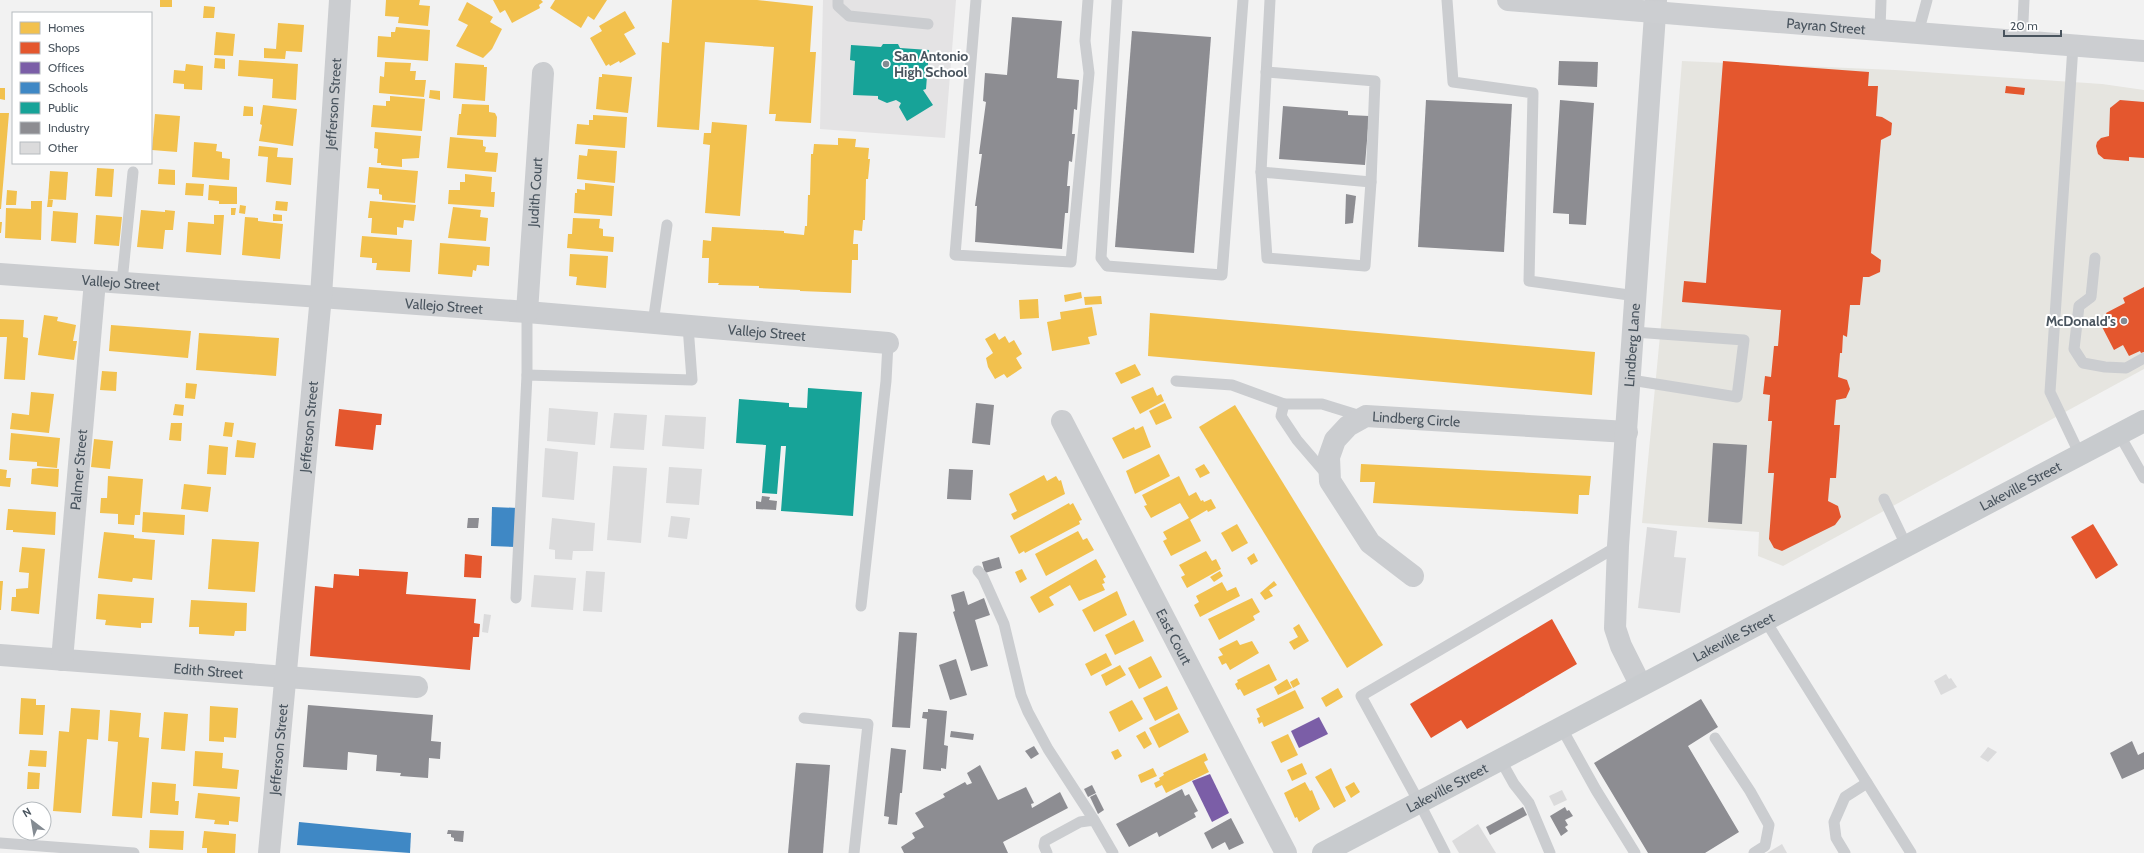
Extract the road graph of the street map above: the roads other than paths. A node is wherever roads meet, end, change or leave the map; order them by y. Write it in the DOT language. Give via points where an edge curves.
graph roads {
  1 [pos="340,0"];
  2 [pos="838,0"];
  3 [pos="976,0"];
  4 [pos="1088,0"];
  5 [pos="1117,0"];
  6 [pos="1243,0"];
  7 [pos="1270,0"];
  8 [pos="1447,0"];
  9 [pos="1508,0"];
  10 [pos="1881,0"];
  11 [pos="1927,0"];
  12 [pos="2024,0"];
  13 [pos="1656,6"];
  14 [pos="928,24"];
  15 [pos="1880,29"];
  16 [pos="1918,33"];
  17 [pos="2022,43"];
  18 [pos="2073,46"];
  19 [pos="2144,51"];
  20 [pos="1266,72"];
  21 [pos="543,73"];
  22 [pos="133,172"];
  23 [pos="1262,172"];
  24 [pos="1372,182"];
  25 [pos="667,225"];
  26 [pos="2095,258"];
  27 [pos="0,274"];
  28 [pos="95,281"];
  29 [pos="122,282"];
  30 [pos="321,296"];
  31 [pos="1636,296"];
  32 [pos="527,312"];
  33 [pos="653,323"];
  34 [pos="688,326"];
  35 [pos="1634,332"];
  36 [pos="888,343"];
  37 [pos="2144,358"];
  38 [pos="527,375"];
  39 [pos="1631,380"];
  40 [pos="1176,381"];
  41 [pos="1284,404"];
  42 [pos="1364,417"];
  43 [pos="1062,421"];
  44 [pos="2144,421"];
  45 [pos="1627,432"];
  46 [pos="2119,434"];
  47 [pos="2080,454"];
  48 [pos="1329,476"];
  49 [pos="2144,478"];
  50 [pos="1884,499"];
  51 [pos="1618,546"];
  52 [pos="1907,546"];
  53 [pos="978,571"];
  54 [pos="1413,576"];
  55 [pos="516,598"];
  56 [pos="861,606"];
  57 [pos="1765,620"];
  58 [pos="0,655"];
  59 [pos="62,660"];
  60 [pos="284,678"];
  61 [pos="1640,684"];
  62 [pos="417,687"];
  63 [pos="804,718"];
  64 [pos="1561,727"];
  65 [pos="1715,738"];
  66 [pos="1500,759"];
  67 [pos="1867,783"];
  68 [pos="1419,802"];
  69 [pos="1094,820"];
  70 [pos="0,843"];
  71 [pos="1335,850"];
  72 [pos="134,853"];
  73 [pos="268,853"];
  74 [pos="854,853"];
  75 [pos="1047,853"];
  76 [pos="1113,853"];
  77 [pos="1286,853"];
  78 [pos="1445,853"];
  79 [pos="1550,853"];
  80 [pos="1635,853"];
  81 [pos="1754,853"];
  82 [pos="1845,853"];
  83 [pos="1911,853"];
  1 -- 30 [label="street, Jefferson Street"];
  2 -- 14 [label="lane" via="838,6 849,16"];
  3 -- 4 [label="lane" via="955,255 1071,262 1089,73 1085,41"];
  5 -- 6 [label="lane" via="1101,258 1107,266 1222,275"];
  7 -- 20 [label="lane"];
  8 -- 31 [label="lane" via="1453,82 1533,93 1529,281"];
  9 -- 13 [label="main road, Payran Street"];
  10 -- 15 [label="lane"];
  11 -- 16 [label="lane"];
  12 -- 17 [label="lane"];
  13 -- 15 [label="main road, Payran Street"];
  13 -- 31 [label="street, Lindberg Lane"];
  15 -- 16 [label="main road, Payran Street"];
  16 -- 17 [label="main road, Payran Street"];
  17 -- 18 [label="main road, Payran Street"];
  18 -- 19 [label="main road, Payran Street"];
  18 -- 47 [label="lane" via="2050,392"];
  20 -- 23 [label="lane"];
  20 -- 24 [label="lane" via="1375,82"];
  21 -- 32 [label="street, Judith Court"];
  22 -- 29 [label="lane"];
  23 -- 24 [label="lane"];
  23 -- 24 [label="lane" via="1267,258 1365,266"];
  25 -- 33 [label="lane"];
  26 -- 37 [label="lane" via="2091,297 2079,306 2074,349 2083,363 2105,367 2126,368"];
  27 -- 28 [label="street, Vallejo Street"];
  28 -- 29 [label="street, Vallejo Street"];
  28 -- 59 [label="street, Palmer Street"];
  29 -- 30 [label="street, Vallejo Street"];
  30 -- 32 [label="street, Vallejo Street"];
  30 -- 60 [label="street, Jefferson Street"];
  31 -- 35 [label="street, Lindberg Lane"];
  32 -- 33 [label="street, Vallejo Street"];
  32 -- 38 [label="lane"];
  33 -- 34 [label="street, Vallejo Street"];
  34 -- 36 [label="street, Vallejo Street"];
  34 -- 38 [label="lane" via="692,380"];
  35 -- 39 [label="street, Lindberg Lane"];
  35 -- 39 [label="lane" via="1744,340 1737,397"];
  36 -- 56 [label="lane"];
  38 -- 55 [label="lane"];
  39 -- 45 [label="street, Lindberg Lane"];
  40 -- 41 [label="lane" via="1232,385"];
  41 -- 42 [label="lane" via="1322,404"];
  41 -- 48 [label="lane" via="1281,416"];
  42 -- 45 [label="street, Lindberg Circle"];
  42 -- 48 [label="street, Lindberg Circle" via="1348,426 1335,440 1329,457"];
  43 -- 77 [label="street, East Court"];
  44 -- 46 [label="main road, Lakeville Street"];
  45 -- 51 [label="street, Lindberg Lane"];
  46 -- 47 [label="main road, Lakeville Street"];
  46 -- 49 [label="lane"];
  47 -- 52 [label="main road, Lakeville Street"];
  48 -- 54 [label="street" via="1370,543"];
  50 -- 52 [label="lane"];
  51 -- 61 [label="street, Lindberg Lane" via="1615,628"];
  51 -- 68 [label="lane" via="1361,696"];
  52 -- 57 [label="main road, Lakeville Street"];
  53 -- 69 [label="lane" via="1004,624 1021,695 1028,712 1048,749"];
  57 -- 61 [label="main road, Lakeville Street"];
  57 -- 67 [label="lane"];
  58 -- 59 [label="street, Edith Street"];
  59 -- 60 [label="street, Edith Street"];
  60 -- 62 [label="street, Edith Street"];
  60 -- 73 [label="street, Jefferson Street"];
  61 -- 64 [label="main road, Lakeville Street"];
  63 -- 74 [label="lane" via="868,724"];
  64 -- 66 [label="main road, Lakeville Street"];
  64 -- 80 [label="lane"];
  65 -- 81 [label="lane" via="1769,825 1765,846"];
  66 -- 68 [label="main road, Lakeville Street"];
  66 -- 79 [label="lane" via="1514,784 1530,804"];
  67 -- 82 [label="lane" via="1845,797 1834,822 1836,838"];
  67 -- 83 [label="lane"];
  68 -- 71 [label="main road, Lakeville Street"];
  68 -- 78 [label="lane"];
  69 -- 75 [label="lane" via="1080,822 1045,841"];
  69 -- 76 [label="lane"];
  70 -- 72 [label="lane"];
}
